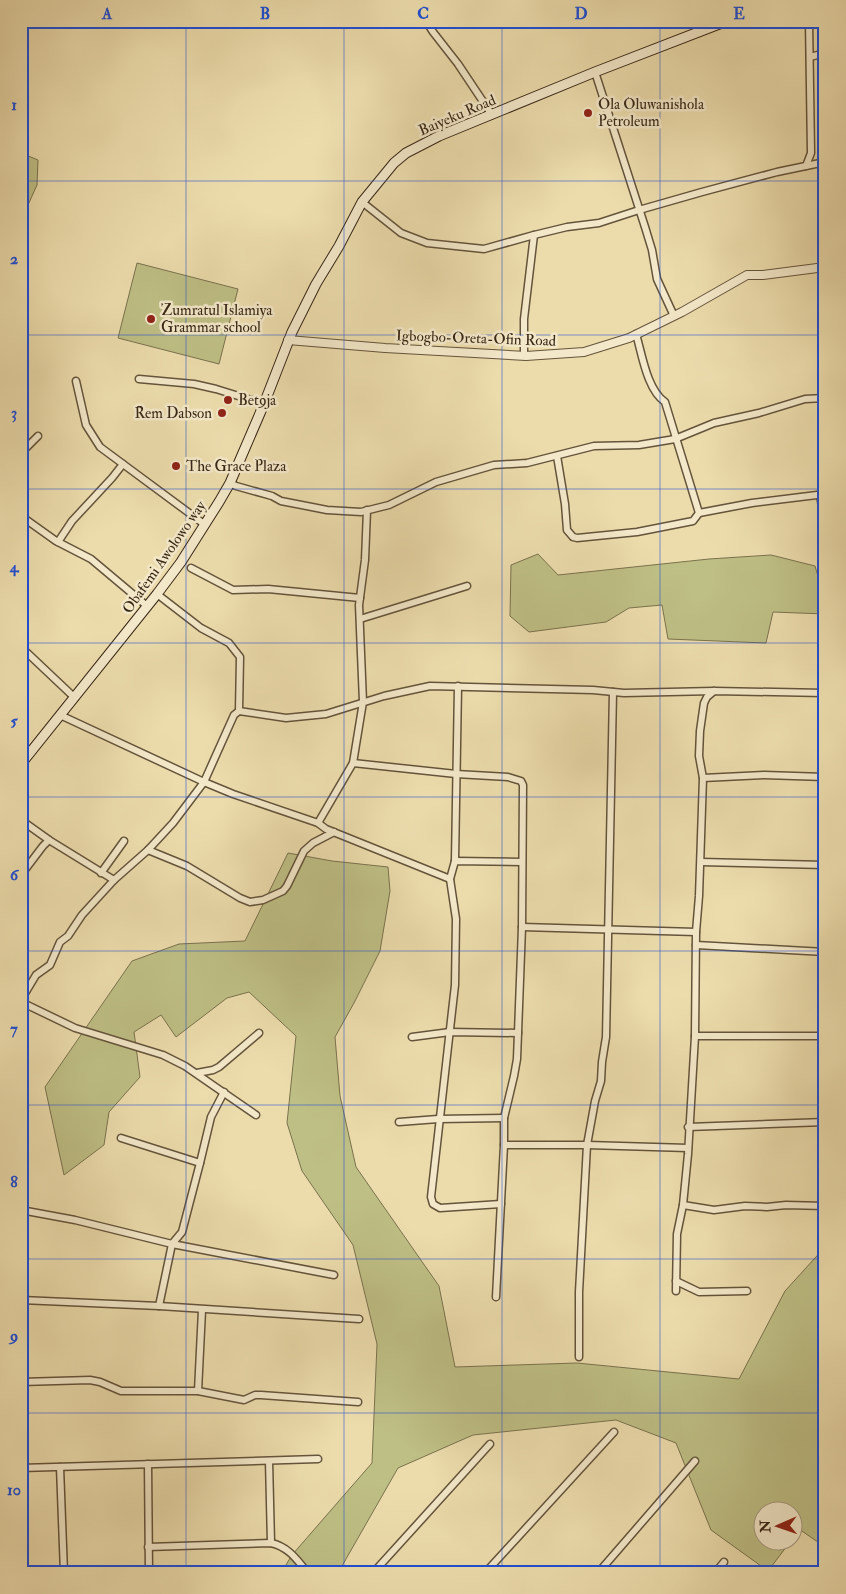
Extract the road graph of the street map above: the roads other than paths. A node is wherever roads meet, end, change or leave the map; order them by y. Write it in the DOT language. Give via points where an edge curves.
graph roads {
  1 [pos="426,21"];
  2 [pos="727,21"];
  3 [pos="809,21"];
  4 [pos="825,53"];
  5 [pos="810,57"];
  6 [pos="595,72"];
  7 [pos="492,115"];
  8 [pos="811,153"];
  9 [pos="822,163"];
  10 [pos="806,166"];
  11 [pos="362,202"];
  12 [pos="639,210"];
  13 [pos="534,234"];
  14 [pos="825,267"];
  15 [pos="674,316"];
  16 [pos="636,334"];
  17 [pos="288,340"];
  18 [pos="524,355"];
  19 [pos="139,378"];
  20 [pos="76,381"];
  21 [pos="825,398"];
  22 [pos="264,404"];
  23 [pos="38,436"];
  24 [pos="675,439"];
  25 [pos="21,453"];
  26 [pos="557,456"];
  27 [pos="123,464"];
  28 [pos="230,483"];
  29 [pos="823,494"];
  30 [pos="367,510"];
  31 [pos="699,513"];
  32 [pos="21,516"];
  33 [pos="204,524"];
  34 [pos="825,524"];
  35 [pos="58,542"];
  36 [pos="192,568"];
  37 [pos="466,586"];
  38 [pos="156,594"];
  39 [pos="360,598"];
  40 [pos="147,606"];
  41 [pos="360,619"];
  42 [pos="21,647"];
  43 [pos="458,686"];
  44 [pos="714,691"];
  45 [pos="613,692"];
  46 [pos="825,693"];
  47 [pos="75,698"];
  48 [pos="362,702"];
  49 [pos="239,711"];
  50 [pos="60,715"];
  51 [pos="354,763"];
  52 [pos="21,764"];
  53 [pos="456,774"];
  54 [pos="825,777"];
  55 [pos="703,778"];
  56 [pos="204,782"];
  57 [pos="21,820"];
  58 [pos="318,823"];
  59 [pos="334,832"];
  60 [pos="49,840"];
  61 [pos="124,841"];
  62 [pos="148,850"];
  63 [pos="455,861"];
  64 [pos="522,862"];
  65 [pos="701,862"];
  66 [pos="825,865"];
  67 [pos="101,873"];
  68 [pos="21,875"];
  69 [pos="450,879"];
  70 [pos="114,880"];
  71 [pos="522,927"];
  72 [pos="608,929"];
  73 [pos="696,932"];
  74 [pos="696,945"];
  75 [pos="825,952"];
  76 [pos="21,1001"];
  77 [pos="450,1032"];
  78 [pos="259,1033"];
  79 [pos="518,1033"];
  80 [pos="695,1036"];
  81 [pos="825,1036"];
  82 [pos="412,1037"];
  83 [pos="197,1073"];
  84 [pos="224,1092"];
  85 [pos="256,1115"];
  86 [pos="504,1118"];
  87 [pos="438,1119"];
  88 [pos="399,1122"];
  89 [pos="825,1122"];
  90 [pos="688,1127"];
  91 [pos="121,1138"];
  92 [pos="504,1145"];
  93 [pos="587,1145"];
  94 [pos="688,1148"];
  95 [pos="200,1163"];
  96 [pos="501,1204"];
  97 [pos="683,1205"];
  98 [pos="825,1206"];
  99 [pos="21,1210"];
  100 [pos="172,1244"];
  101 [pos="334,1275"];
  102 [pos="676,1281"];
  103 [pos="676,1291"];
  104 [pos="747,1291"];
  105 [pos="496,1297"];
  106 [pos="21,1300"];
  107 [pos="159,1306"];
  108 [pos="202,1310"];
  109 [pos="359,1319"];
  110 [pos="579,1357"];
  111 [pos="21,1382"];
  112 [pos="198,1391"];
  113 [pos="358,1402"];
  114 [pos="614,1432"];
  115 [pos="490,1444"];
  116 [pos="318,1459"];
  117 [pos="269,1461"];
  118 [pos="694,1461"];
  119 [pos="148,1464"];
  120 [pos="60,1467"];
  121 [pos="21,1468"];
  122 [pos="271,1543"];
  123 [pos="148,1547"];
  124 [pos="724,1562"];
  125 [pos="64,1573"];
  126 [pos="149,1573"];
  127 [pos="308,1573"];
  128 [pos="373,1573"];
  129 [pos="485,1573"];
  130 [pos="598,1573"];
  131 [pos="715,1573"];
  1 -- 7 [label="street"];
  2 -- 6 [label="main road, Baiyeku Road"];
  3 -- 5 [label="street"];
  4 -- 5 [label="street"];
  5 -- 8 [label="street"];
  6 -- 7 [label="main road, Baiyeku Road"];
  6 -- 12 [label="street"];
  7 -- 11 [label="main road, Baiyeku Road" via="406,153"];
  8 -- 9 [label="street"];
  8 -- 10 [label="street"];
  9 -- 10 [label="street"];
  10 -- 12 [label="street"];
  11 -- 13 [label="street" via="401,233 427,243 484,249"];
  11 -- 17 [label="main road, Baiyeku Road"];
  12 -- 13 [label="street" via="599,223"];
  12 -- 15 [label="street" via="657,279"];
  13 -- 18 [label="street" via="524,319"];
  14 -- 15 [label="street, Igbogbo-Oreta-Ofin Road" via="747,275"];
  15 -- 16 [label="street, Igbogbo-Oreta-Ofin Road"];
  16 -- 18 [label="street, Igbogbo-Oreta-Ofin Road" via="584,352"];
  16 -- 24 [label="street" via="657,397 665,402"];
  17 -- 18 [label="street, Igbogbo-Oreta-Ofin Road"];
  17 -- 22 [label="main road, Obafemi Awolowo way"];
  19 -- 22 [label="street" via="194,384"];
  20 -- 27 [label="street" via="89,431 100,447"];
  21 -- 24 [label="street" via="804,399 714,423"];
  22 -- 28 [label="main road, Obafemi Awolowo way"];
  23 -- 25 [label="street"];
  24 -- 26 [label="street" via="639,445 594,446"];
  24 -- 31 [label="street"];
  26 -- 30 [label="street" via="528,464 494,465 436,482 389,505"];
  26 -- 31 [label="street" via="567,530 573,537 665,527 693,521"];
  27 -- 33 [label="street"];
  27 -- 35 [label="street" via="72,521"];
  28 -- 30 [label="street" via="299,505 327,510"];
  28 -- 33 [label="main road, Obafemi Awolowo way"];
  29 -- 31 [label="street"];
  29 -- 34 [label="street"];
  30 -- 39 [label="street"];
  32 -- 35 [label="street"];
  33 -- 38 [label="main road, Obafemi Awolowo way" via="181,562"];
  35 -- 40 [label="street" via="90,559"];
  36 -- 39 [label="street" via="233,590 268,589"];
  37 -- 41 [label="street"];
  38 -- 40 [label="main road, Obafemi Awolowo way"];
  38 -- 49 [label="street" via="201,628 229,643 240,657"];
  39 -- 41 [label="street"];
  40 -- 47 [label="main road, Obafemi Awolowo way"];
  41 -- 48 [label="street"];
  42 -- 47 [label="street"];
  43 -- 45 [label="street"];
  43 -- 48 [label="street" via="430,686"];
  43 -- 53 [label="street"];
  44 -- 45 [label="street"];
  44 -- 46 [label="street"];
  44 -- 55 [label="street" via="704,703 699,756"];
  45 -- 72 [label="street"];
  47 -- 50 [label="main road, Obafemi Awolowo way"];
  48 -- 49 [label="street" via="326,714 286,718"];
  48 -- 51 [label="street"];
  49 -- 56 [label="street" via="234,715"];
  50 -- 52 [label="main road, Obafemi Awolowo way"];
  50 -- 56 [label="street"];
  51 -- 53 [label="street"];
  51 -- 58 [label="street"];
  53 -- 63 [label="street"];
  53 -- 64 [label="street" via="508,777 521,781"];
  54 -- 55 [label="street"];
  55 -- 65 [label="street"];
  56 -- 58 [label="street"];
  56 -- 62 [label="street"];
  57 -- 60 [label="street"];
  58 -- 59 [label="street"];
  59 -- 62 [label="street" via="313,842 304,851 283,891 264,900 250,902 187,866"];
  59 -- 69 [label="street"];
  60 -- 67 [label="street"];
  60 -- 68 [label="street"];
  61 -- 67 [label="street"];
  62 -- 70 [label="street"];
  63 -- 64 [label="street"];
  63 -- 69 [label="street"];
  64 -- 71 [label="street"];
  65 -- 66 [label="street"];
  65 -- 73 [label="street"];
  67 -- 70 [label="street"];
  69 -- 77 [label="street" via="456,919 455,985"];
  70 -- 76 [label="street" via="60,942 50,965 36,974"];
  71 -- 72 [label="street"];
  71 -- 79 [label="street"];
  72 -- 73 [label="street"];
  72 -- 93 [label="street" via="606,1037"];
  73 -- 74 [label="street"];
  74 -- 75 [label="street"];
  74 -- 80 [label="street"];
  76 -- 83 [label="street" via="75,1028 162,1055"];
  77 -- 79 [label="street"];
  77 -- 82 [label="street"];
  77 -- 87 [label="street"];
  78 -- 83 [label="street" via="219,1067"];
  79 -- 86 [label="street" via="514,1076"];
  80 -- 81 [label="street"];
  80 -- 90 [label="street"];
  83 -- 84 [label="street"];
  84 -- 85 [label="street"];
  84 -- 95 [label="street" via="211,1117"];
  86 -- 87 [label="street"];
  86 -- 92 [label="street"];
  87 -- 88 [label="street"];
  87 -- 96 [label="street" via="433,1204 440,1208"];
  89 -- 90 [label="street"];
  90 -- 94 [label="street"];
  91 -- 95 [label="street"];
  92 -- 93 [label="street"];
  92 -- 96 [label="street"];
  93 -- 94 [label="street"];
  93 -- 110 [label="street"];
  94 -- 97 [label="street"];
  95 -- 100 [label="street" via="182,1232"];
  96 -- 105 [label="street"];
  97 -- 98 [label="street" via="714,1210 745,1206"];
  97 -- 102 [label="street" via="677,1234"];
  99 -- 100 [label="street"];
  100 -- 101 [label="street"];
  100 -- 107 [label="street"];
  102 -- 103 [label="street"];
  102 -- 104 [label="street" via="699,1292"];
  106 -- 107 [label="street"];
  107 -- 108 [label="street"];
  108 -- 109 [label="street"];
  108 -- 112 [label="street"];
  111 -- 112 [label="street" via="90,1380 121,1391"];
  112 -- 113 [label="street" via="244,1400 261,1395"];
  114 -- 129 [label="street"];
  115 -- 128 [label="street"];
  116 -- 117 [label="street"];
  117 -- 119 [label="street"];
  117 -- 122 [label="street"];
  118 -- 130 [label="street"];
  119 -- 120 [label="street"];
  119 -- 123 [label="street"];
  120 -- 121 [label="street"];
  120 -- 125 [label="street"];
  122 -- 123 [label="street"];
  122 -- 127 [label="street" via="288,1550"];
  123 -- 126 [label="street"];
  124 -- 131 [label="street"];
}
